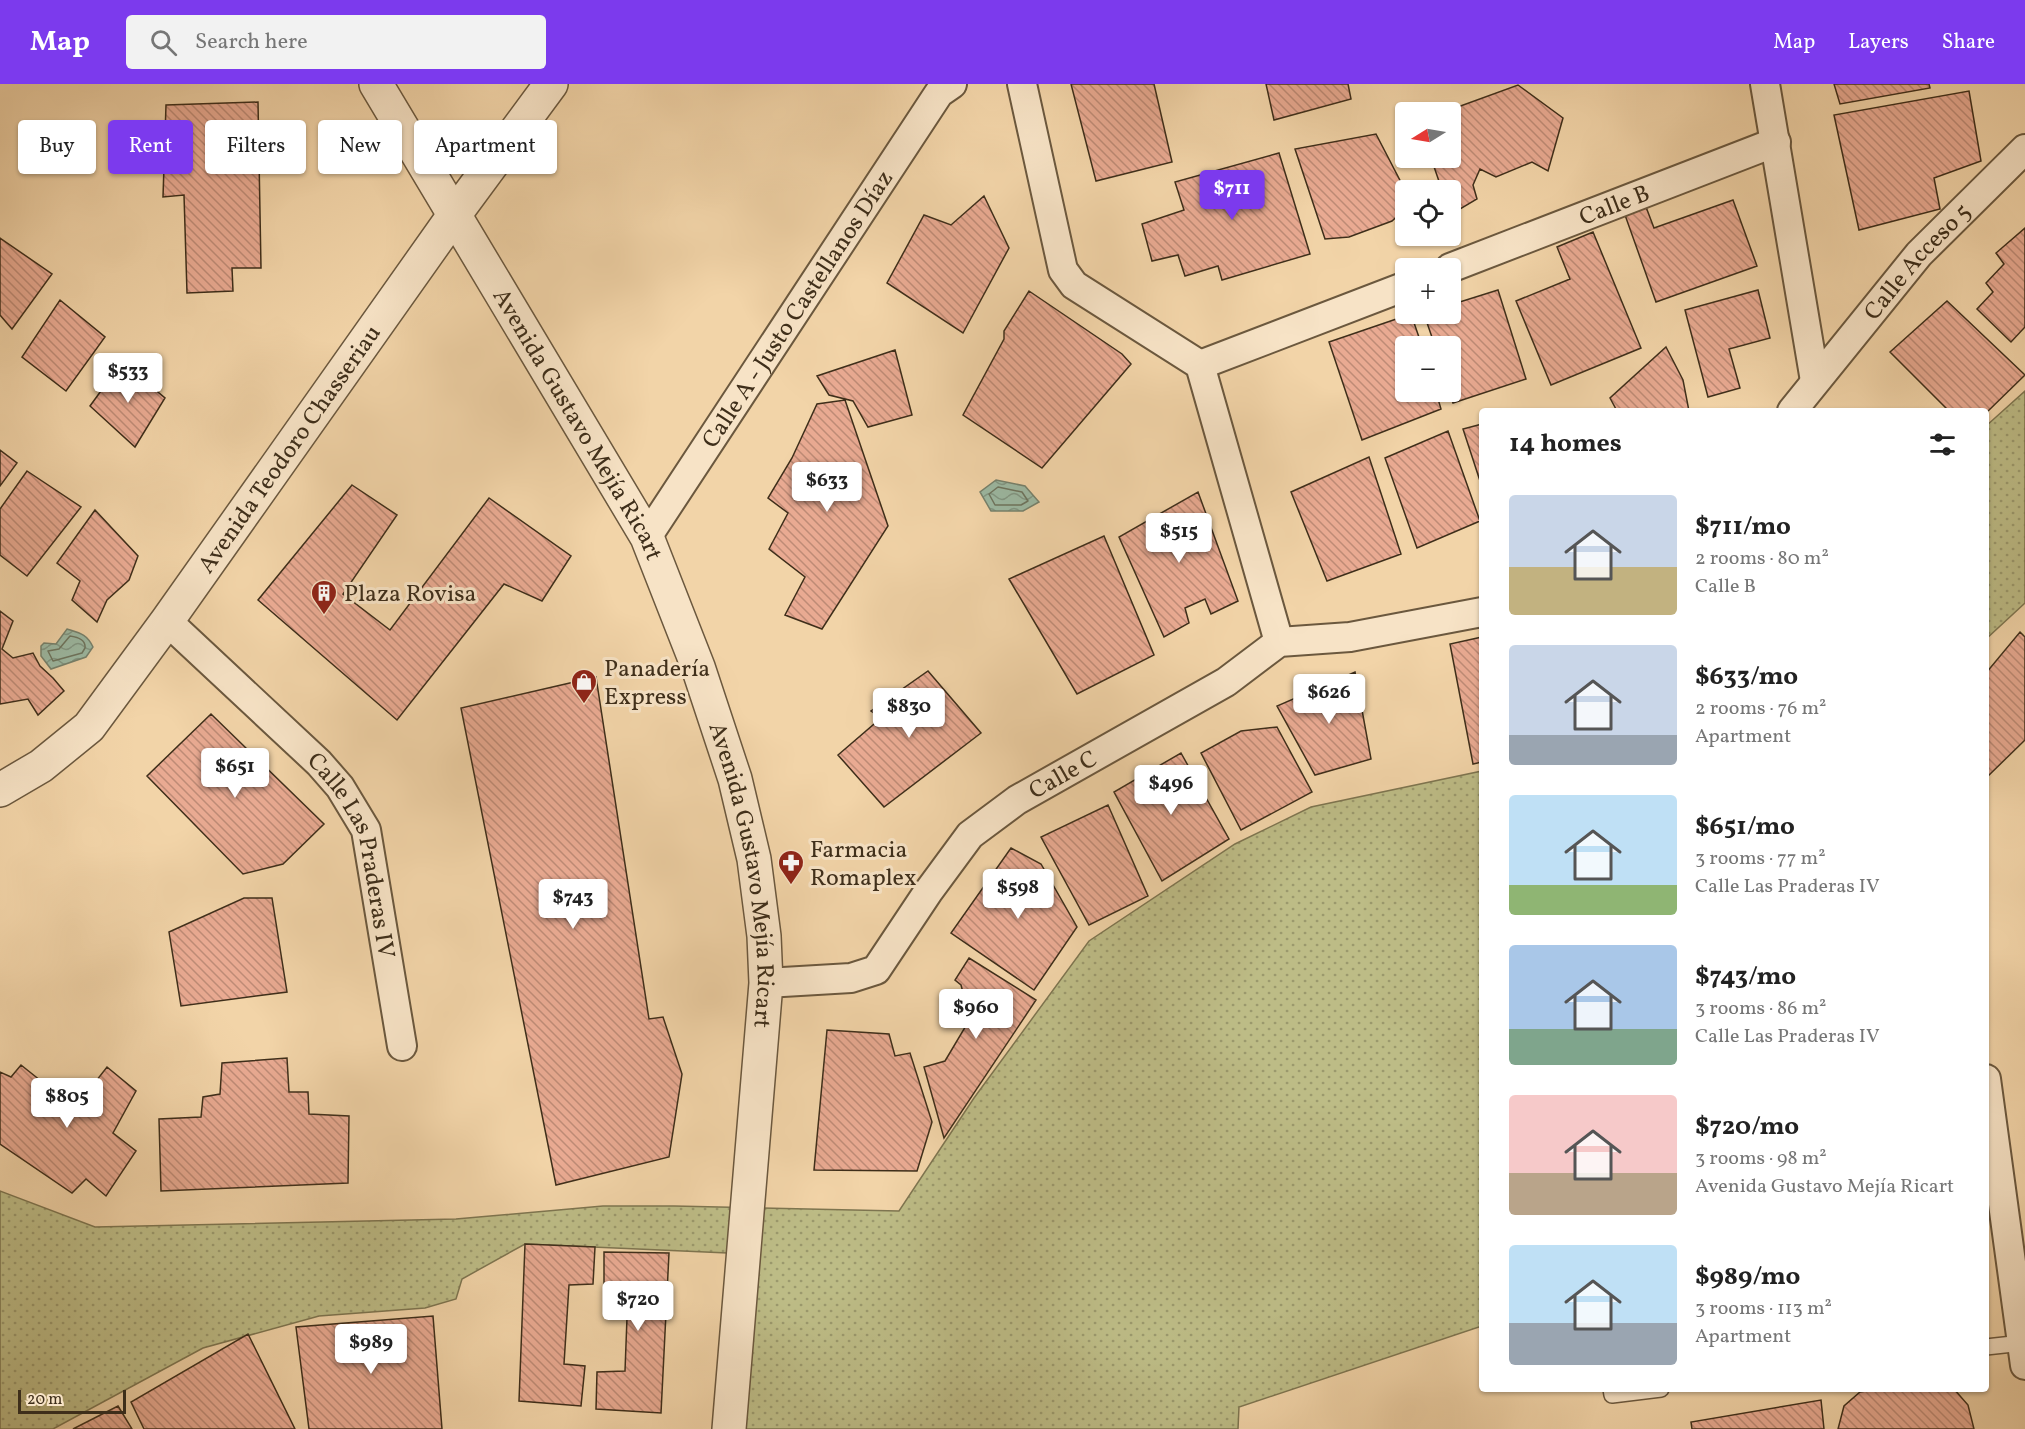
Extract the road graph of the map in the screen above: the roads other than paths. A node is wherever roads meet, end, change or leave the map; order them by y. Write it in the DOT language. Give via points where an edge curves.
graph roads {
  1 [pos="376,84"];
  2 [pos="551,84"];
  3 [pos="952,84"];
  4 [pos="1022,84"];
  5 [pos="1765,84"];
  6 [pos="1776,142"];
  7 [pos="2025,149"];
  8 [pos="455,214"];
  9 [pos="1461,264"];
  10 [pos="1395,290"];
  11 [pos="1200,365"];
  12 [pos="1815,381"];
  13 [pos="1794,408"];
  14 [pos="647,537"];
  15 [pos="1479,613"];
  16 [pos="167,621"];
  17 [pos="1279,642"];
  18 [pos="0,790"];
  19 [pos="766,982"];
  20 [pos="402,1046"];
  21 [pos="1989,1101"];
  22 [pos="1989,1348"];
  23 [pos="2023,1354"];
  24 [pos="1612,1392"];
  25 [pos="1636,1392"];
  26 [pos="729,1429"];
  1 -- 8 [label="street, Avenida Gustavo Mejía Ricart"];
  2 -- 8 [label="street, Avenida Teodoro Chasseriau"];
  3 -- 14 [label="street, Calle A - Justo Castellanos Díaz" via="939,93"];
  4 -- 11 [label="street" via="1063,270 1074,285"];
  5 -- 6 [label="street"];
  6 -- 9 [label="street, Calle B"];
  6 -- 12 [label="street"];
  7 -- 12 [label="street, Calle Acceso 5" via="1919,254"];
  8 -- 14 [label="street, Avenida Gustavo Mejía Ricart"];
  8 -- 16 [label="street, Avenida Teodoro Chasseriau"];
  10 -- 11 [label="street"];
  11 -- 17 [label="street"];
  12 -- 13 [label="street"];
  14 -- 19 [label="street, Avenida Gustavo Mejía Ricart" via="698,667 735,779 754,859"];
  15 -- 17 [label="street" via="1350,637"];
  16 -- 18 [label="street, Avenida Teodoro Chasseriau" via="88,727 41,766"];
  16 -- 20 [label="street, Calle Las Praderas IV" via="319,763 340,787 366,830"];
  17 -- 19 [label="street, Calle C" via="1226,682 1017,800 970,835 876,970 850,978"];
  19 -- 26 [label="street, Avenida Gustavo Mejía Ricart"];
  21 -- 23 [label="street"];
  22 -- 23 [label="lane"];
  24 -- 25 [label="lane"];
}
